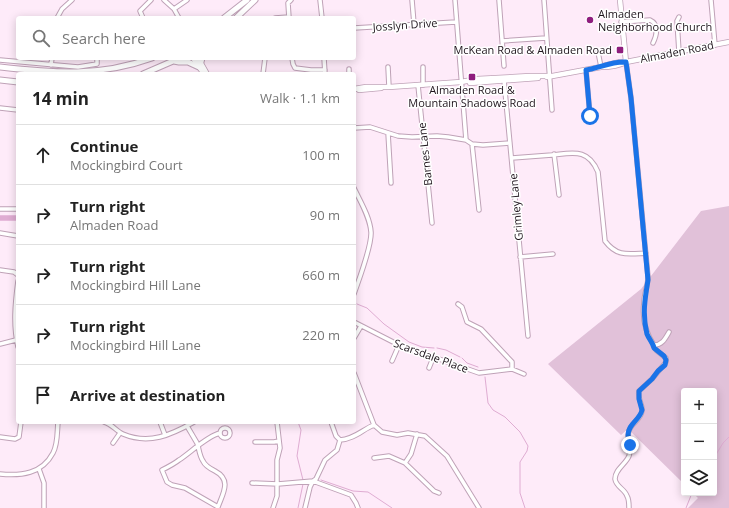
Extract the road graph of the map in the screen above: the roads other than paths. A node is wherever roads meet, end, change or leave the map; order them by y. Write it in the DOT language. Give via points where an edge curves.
graph roads {
  1 [pos="72,0"];
  2 [pos="150,0"];
  3 [pos="164,0"];
  4 [pos="187,0"];
  5 [pos="247,0"];
  6 [pos="255,0"];
  7 [pos="291,0"];
  8 [pos="320,0"];
  9 [pos="412,0"];
  10 [pos="455,0"];
  11 [pos="499,0"];
  12 [pos="544,0"];
  13 [pos="620,0"];
  14 [pos="711,0"];
  15 [pos="174,10"];
  16 [pos="59,16"];
  17 [pos="142,16"];
  18 [pos="178,16"];
  19 [pos="227,16"];
  20 [pos="238,16"];
  21 [pos="289,16"];
  22 [pos="322,16"];
  23 [pos="679,17"];
  24 [pos="456,22"];
  25 [pos="621,22"];
  26 [pos="414,24"];
  27 [pos="356,28"];
  28 [pos="546,38"];
  29 [pos="502,41"];
  30 [pos="729,42"];
  31 [pos="653,43"];
  32 [pos="715,45"];
  33 [pos="598,52"];
  34 [pos="679,52"];
  35 [pos="0,60"];
  36 [pos="52,60"];
  37 [pos="97,60"];
  38 [pos="146,60"];
  39 [pos="175,60"];
  40 [pos="178,60"];
  41 [pos="265,60"];
  42 [pos="292,60"];
  43 [pos="324,60"];
  44 [pos="200,61"];
  45 [pos="626,62"];
  46 [pos="51,65"];
  47 [pos="504,66"];
  48 [pos="0,67"];
  49 [pos="388,67"];
  50 [pos="423,67"];
  51 [pos="601,67"];
  52 [pos="586,70"];
  53 [pos="50,72"];
  54 [pos="50,72"];
  55 [pos="91,72"];
  56 [pos="91,72"];
  57 [pos="148,72"];
  58 [pos="205,72"];
  59 [pos="263,72"];
  60 [pos="325,72"];
  61 [pos="549,76"];
  62 [pos="504,79"];
  63 [pos="0,80"];
  64 [pos="16,82"];
  65 [pos="461,82"];
  66 [pos="421,85"];
  67 [pos="389,87"];
  68 [pos="356,89"];
  69 [pos="0,108"];
  70 [pos="16,110"];
  71 [pos="552,110"];
  72 [pos="590,116"];
  73 [pos="356,128"];
  74 [pos="388,133"];
  75 [pos="423,137"];
  76 [pos="466,140"];
  77 [pos="510,143"];
  78 [pos="472,144"];
  79 [pos="554,154"];
  80 [pos="512,158"];
  81 [pos="391,184"];
  82 [pos="356,192"];
  83 [pos="559,195"];
  84 [pos="0,209"];
  85 [pos="16,209"];
  86 [pos="479,210"];
  87 [pos="432,223"];
  88 [pos="0,234"];
  89 [pos="16,236"];
  90 [pos="646,253"];
  91 [pos="552,254"];
  92 [pos="520,257"];
  93 [pos="0,270"];
  94 [pos="16,274"];
  95 [pos="356,288"];
  96 [pos="16,294"];
  97 [pos="458,304"];
  98 [pos="356,323"];
  99 [pos="361,326"];
  100 [pos="669,332"];
  101 [pos="356,335"];
  102 [pos="528,336"];
  103 [pos="16,340"];
  104 [pos="0,344"];
  105 [pos="399,345"];
  106 [pos="654,345"];
  107 [pos="433,358"];
  108 [pos="392,361"];
  109 [pos="429,368"];
  110 [pos="512,369"];
  111 [pos="524,374"];
  112 [pos="356,378"];
  113 [pos="21,424"];
  114 [pos="58,424"];
  115 [pos="107,424"];
  116 [pos="161,424"];
  117 [pos="190,424"];
  118 [pos="277,424"];
  119 [pos="332,424"];
  120 [pos="374,425"];
  121 [pos="187,426"];
  122 [pos="120,433"];
  123 [pos="220,433"];
  124 [pos="417,434"];
  125 [pos="164,435"];
  126 [pos="0,437"];
  127 [pos="340,440"];
  128 [pos="279,441"];
  129 [pos="256,442"];
  130 [pos="113,443"];
  131 [pos="198,446"];
  132 [pos="374,458"];
  133 [pos="405,463"];
  134 [pos="39,468"];
  135 [pos="0,474"];
  136 [pos="313,482"];
  137 [pos="252,483"];
  138 [pos="278,484"];
  139 [pos="439,493"];
  140 [pos="218,507"];
  141 [pos="44,508"];
  142 [pos="274,508"];
  143 [pos="305,508"];
  144 [pos="358,508"];
  145 [pos="478,508"];
  146 [pos="629,508"];
  1 -- 16 [label="street" via="62,9"];
  2 -- 17 [label="street" via="140,11"];
  3 -- 15 [label="street"];
  4 -- 15 [label="street"];
  5 -- 19 [label="main road"];
  6 -- 20 [label="main road"];
  7 -- 21 [label="street" via="288,3"];
  8 -- 22 [label="street"];
  9 -- 26 [label="street"];
  10 -- 24 [label="street"];
  11 -- 29 [label="street"];
  12 -- 28 [label="street"];
  13 -- 25 [label="street"];
  14 -- 32 [label="street"];
  15 -- 18 [label="street"];
  23 -- 34 [label="street"];
  24 -- 26 [label="street, Josslyn Drive"];
  24 -- 65 [label="street"];
  25 -- 31 [label="street" via="654,22 656,37"];
  25 -- 45 [label="street"];
  26 -- 27 [label="street, Josslyn Drive"];
  28 -- 29 [label="street"];
  28 -- 61 [label="street"];
  29 -- 47 [label="street"];
  30 -- 32 [label="street, Almaden Road"];
  32 -- 34 [label="street, Almaden Road"];
  33 -- 51 [label="street"];
  34 -- 45 [label="street, Almaden Road"];
  35 -- 46 [label="street"];
  36 -- 46 [label="street"];
  37 -- 46 [label="street" via="97,64 78,67"];
  38 -- 55 [label="main road" via="117,69"];
  39 -- 57 [label="main road"];
  40 -- 44 [label="main road"];
  41 -- 59 [label="street"];
  42 -- 60 [label="street" via="295,68"];
  43 -- 60 [label="street"];
  44 -- 58 [label="street"];
  45 -- 51 [label="street, Almaden Road"];
  45 -- 90 [label="street"];
  48 -- 54 [label="main road"];
  49 -- 67 [label="street"];
  50 -- 66 [label="street, Barnes Lane"];
  51 -- 52 [label="street, Almaden Road"];
  52 -- 61 [label="street, Almaden Road"];
  52 -- 72 [label="street"];
  53 -- 56 [label="main road"];
  61 -- 62 [label="street, Almaden Road"];
  61 -- 71 [label="street"];
  62 -- 65 [label="street, Almaden Road" via="477,83"];
  62 -- 77 [label="street, Grimley Lane"];
  63 -- 64 [label="main road"];
  65 -- 66 [label="street, Almaden Road"];
  65 -- 76 [label="street"];
  66 -- 67 [label="street, Almaden Road"];
  66 -- 75 [label="street, Barnes Lane"];
  67 -- 68 [label="street, Almaden Road"];
  69 -- 70 [label="street"];
  73 -- 74 [label="street" via="370,127"];
  74 -- 75 [label="street"];
  74 -- 81 [label="street"];
  75 -- 76 [label="street"];
  75 -- 87 [label="street, Barnes Lane"];
  76 -- 78 [label="street"];
  77 -- 78 [label="street"];
  77 -- 80 [label="street, Grimley Lane"];
  78 -- 86 [label="street"];
  79 -- 80 [label="street"];
  79 -- 83 [label="street"];
  79 -- 90 [label="street" via="574,152 590,158 598,172 605,241 617,252"];
  80 -- 92 [label="street, Grimley Lane"];
  82 -- 95 [label="street" via="371,231 370,244"];
  84 -- 85 [label="street"];
  88 -- 89 [label="street"];
  90 -- 106 [label="street" via="648,280 644,321 648,336"];
  91 -- 92 [label="street"];
  92 -- 102 [label="street, Grimley Lane"];
  93 -- 94 [label="street"];
  96 -- 103 [label="street"];
  97 -- 110 [label="street" via="462,307 467,322 481,329 507,356 512,362"];
  98 -- 99 [label="street, Scarsdale Place"];
  99 -- 101 [label="street"];
  99 -- 105 [label="street, Scarsdale Place"];
  100 -- 106 [label="street" via="663,342"];
  103 -- 104 [label="street"];
  105 -- 107 [label="street, Scarsdale Place"];
  105 -- 108 [label="street"];
  106 -- 146 [label="street" via="666,358 666,362 639,391 642,413 629,430 629,457 616,476 617,485 627,495"];
  107 -- 109 [label="street"];
  107 -- 110 [label="street, Scarsdale Place" via="479,373"];
  110 -- 111 [label="street"];
  112 -- 120 [label="street"];
  113 -- 126 [label="street" via="19,437"];
  114 -- 134 [label="street" via="53,454"];
  115 -- 122 [label="street"];
  116 -- 125 [label="street"];
  117 -- 121 [label="street"];
  118 -- 128 [label="street"];
  119 -- 127 [label="street"];
  120 -- 124 [label="street" via="382,432 398,435"];
  120 -- 127 [label="street" via="361,433"];
  121 -- 125 [label="street"];
  121 -- 131 [label="street"];
  122 -- 125 [label="street" via="134,439 150,440"];
  122 -- 130 [label="street"];
  123 -- 131 [label="street"];
  124 -- 133 [label="street" via="411,454"];
  124 -- 145 [label="street" via="425,436 447,456"];
  127 -- 136 [label="street" via="337,450 325,460"];
  128 -- 129 [label="street"];
  128 -- 138 [label="street"];
  131 -- 140 [label="street" via="203,462 225,479 226,485"];
  131 -- 140 [label="street" via="162,470 167,482 185,488"];
  132 -- 133 [label="street" via="389,456"];
  133 -- 139 [label="street"];
  134 -- 135 [label="street" via="22,475"];
  134 -- 141 [label="street" via="44,483"];
  136 -- 138 [label="street"];
  136 -- 143 [label="street"];
  136 -- 144 [label="street" via="351,495"];
  137 -- 138 [label="street"];
  138 -- 142 [label="street"];
}
